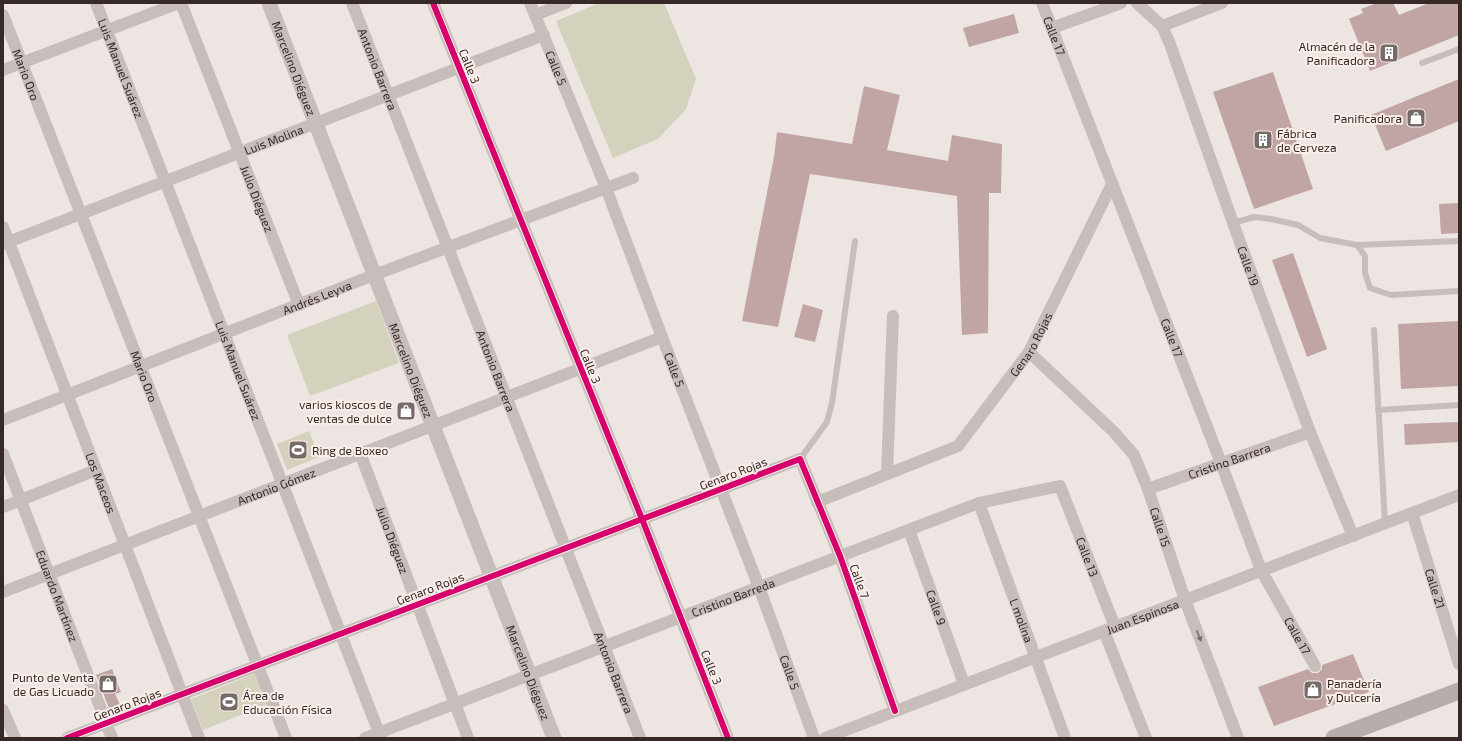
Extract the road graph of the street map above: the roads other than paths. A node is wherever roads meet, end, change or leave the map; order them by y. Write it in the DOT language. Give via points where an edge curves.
graph roads {
  1 [pos="96,3"];
  2 [pos="180,3"];
  3 [pos="269,3"];
  4 [pos="352,3"];
  5 [pos="433,3"];
  6 [pos="530,3"];
  7 [pos="566,3"];
  8 [pos="1042,3"];
  9 [pos="1121,3"];
  10 [pos="1137,3"];
  11 [pos="1222,3"];
  12 [pos="3,15"];
  13 [pos="535,15"];
  14 [pos="1162,26"];
  15 [pos="1052,28"];
  16 [pos="107,31"];
  17 [pos="544,35"];
  18 [pos="1459,49"];
  19 [pos="22,63"];
  20 [pos="1422,63"];
  21 [pos="460,69"];
  22 [pos="3,70"];
  23 [pos="388,96"];
  24 [pos="316,124"];
  25 [pos="240,153"];
  26 [pos="633,178"];
  27 [pos="165,182"];
  28 [pos="1112,184"];
  29 [pos="606,188"];
  30 [pos="81,214"];
  31 [pos="520,220"];
  32 [pos="1233,223"];
  33 [pos="3,227"];
  34 [pos="855,241"];
  35 [pos="1459,241"];
  36 [pos="6,243"];
  37 [pos="1357,245"];
  38 [pos="448,248"];
  39 [pos="374,275"];
  40 [pos="1459,291"];
  41 [pos="299,305"];
  42 [pos="893,316"];
  43 [pos="1374,330"];
  44 [pos="224,334"];
  45 [pos="662,337"];
  46 [pos="1028,352"];
  47 [pos="140,367"];
  48 [pos="580,368"];
  49 [pos="67,395"];
  50 [pos="506,397"];
  51 [pos="1459,405"];
  52 [pos="1378,410"];
  53 [pos="3,420"];
  54 [pos="433,425"];
  55 [pos="1310,432"];
  56 [pos="360,453"];
  57 [pos="3,454"];
  58 [pos="800,459"];
  59 [pos="1221,463"];
  60 [pos="96,470"];
  61 [pos="887,474"];
  62 [pos="282,484"];
  63 [pos="1060,486"];
  64 [pos="1148,489"];
  65 [pos="721,490"];
  66 [pos="1459,495"];
  67 [pos="21,500"];
  68 [pos="817,502"];
  69 [pos="979,503"];
  70 [pos="3,507"];
  71 [pos="1412,513"];
  72 [pos="198,516"];
  73 [pos="642,519"];
  74 [pos="1385,523"];
  75 [pos="909,530"];
  76 [pos="1353,536"];
  77 [pos="125,544"];
  78 [pos="566,548"];
  79 [pos="840,556"];
  80 [pos="1261,570"];
  81 [pos="49,574"];
  82 [pos="491,577"];
  83 [pos="759,587"];
  84 [pos="3,592"];
  85 [pos="1185,600"];
  86 [pos="417,605"];
  87 [pos="681,617"];
  88 [pos="1110,629"];
  89 [pos="340,634"];
  90 [pos="604,646"];
  91 [pos="1035,657"];
  92 [pos="1459,664"];
  93 [pos="257,666"];
  94 [pos="1315,666"];
  95 [pos="530,675"];
  96 [pos="964,684"];
  97 [pos="1459,691"];
  98 [pos="182,694"];
  99 [pos="455,703"];
  100 [pos="3,710"];
  101 [pos="895,711"];
  102 [pos="106,723"];
  103 [pos="380,735"];
  104 [pos="15,738"];
  105 [pos="67,738"];
  106 [pos="112,738"];
  107 [pos="200,738"];
  108 [pos="286,738"];
  109 [pos="365,738"];
  110 [pos="468,738"];
  111 [pos="554,738"];
  112 [pos="640,738"];
  113 [pos="728,738"];
  114 [pos="814,738"];
  115 [pos="825,738"];
  116 [pos="1065,738"];
  117 [pos="1146,738"];
  118 [pos="1238,738"];
  119 [pos="1334,738"];
  1 -- 16 [label="street, Luis Manuel Suárez"];
  2 -- 16 [label="street"];
  2 -- 25 [label="street, Julio Diéguez"];
  3 -- 24 [label="street, Marcelino Diéguez"];
  4 -- 23 [label="street, Antonio Barrera"];
  5 -- 21 [label="street, Calle 3"];
  6 -- 13 [label="street, Calle 5"];
  7 -- 13 [label="street"];
  8 -- 15 [label="street, Calle 17"];
  9 -- 15 [label="street"];
  10 -- 14 [label="street, Calle 19"];
  11 -- 14 [label="street"];
  12 -- 19 [label="street, Mario Oro"];
  13 -- 17 [label="street, Calle 5"];
  14 -- 32 [label="street, Calle 19"];
  15 -- 28 [label="street, Calle 17"];
  16 -- 19 [label="street"];
  16 -- 27 [label="street, Luis Manuel Suárez"];
  17 -- 21 [label="street, Luis Molina"];
  17 -- 29 [label="street, Calle 5"];
  18 -- 20 [label="lane"];
  19 -- 22 [label="street"];
  19 -- 30 [label="street, Mario Oro"];
  21 -- 23 [label="street, Luis Molina"];
  21 -- 31 [label="street, Calle 3"];
  23 -- 24 [label="street, Luis Molina"];
  23 -- 38 [label="street, Antonio Barrera"];
  24 -- 25 [label="street, Luis Molina"];
  24 -- 39 [label="street, Marcelino Diéguez"];
  25 -- 27 [label="street, Luis Molina"];
  25 -- 41 [label="street, Julio Diéguez"];
  26 -- 29 [label="street, Andrés Leyva"];
  27 -- 30 [label="street, Luis Molina"];
  27 -- 44 [label="street, Luis Manuel Suárez"];
  28 -- 46 [label="street, Genaro Rojas"];
  28 -- 59 [label="street, Calle 17"];
  29 -- 31 [label="street, Andrés Leyva"];
  29 -- 45 [label="street, Calle 5"];
  30 -- 36 [label="street, Luis Molina"];
  30 -- 47 [label="street, Mario Oro"];
  31 -- 38 [label="street, Andrés Leyva"];
  31 -- 48 [label="street, Calle 3"];
  32 -- 37 [label="lane" via="1254,217 1271,219 1298,225 1320,238"];
  32 -- 55 [label="street, Calle 19"];
  33 -- 36 [label="street, Los Maceos"];
  34 -- 58 [label="lane" via="832,403 827,422"];
  35 -- 37 [label="lane"];
  36 -- 49 [label="street, Los Maceos"];
  37 -- 40 [label="lane" via="1365,256 1365,273 1370,288 1391,294"];
  38 -- 39 [label="street, Andrés Leyva"];
  38 -- 50 [label="street, Antonio Barrera"];
  39 -- 41 [label="street, Andrés Leyva"];
  39 -- 54 [label="street, Marcelino Diéguez"];
  41 -- 44 [label="street, Andrés Leyva"];
  42 -- 61 [label="street"];
  43 -- 52 [label="lane"];
  44 -- 47 [label="street, Andrés Leyva"];
  44 -- 62 [label="street, Luis Manuel Suárez"];
  45 -- 48 [label="street, Antonio Gómez"];
  45 -- 65 [label="street, Calle 5"];
  46 -- 61 [label="street, Genaro Rojas" via="958,446"];
  46 -- 64 [label="street, Calle 15" via="1134,455"];
  47 -- 49 [label="street, Andrés Leyva"];
  47 -- 72 [label="street, Mario Oro"];
  48 -- 50 [label="street, Antonio Gómez"];
  48 -- 73 [label="street, Calle 3"];
  49 -- 53 [label="street, Andrés Leyva"];
  49 -- 60 [label="street, Los Maceos"];
  50 -- 54 [label="street, Antonio Gómez"];
  50 -- 78 [label="street, Antonio Barrera"];
  51 -- 52 [label="lane"];
  52 -- 74 [label="lane"];
  54 -- 56 [label="street, Antonio Gómez"];
  54 -- 82 [label="street, Marcelino Diéguez"];
  55 -- 59 [label="street, Cristino Barrera"];
  55 -- 76 [label="street, Calle 19"];
  56 -- 62 [label="street, Antonio Gómez"];
  56 -- 86 [label="street, Julio Diéguez"];
  57 -- 67 [label="street, Eduardo Martínez"];
  58 -- 65 [label="street, Genaro Rojas"];
  58 -- 68 [label="street, Calle 7"];
  59 -- 64 [label="street, Cristino Barrera"];
  59 -- 80 [label="street, Calle 17"];
  60 -- 67 [label="street"];
  60 -- 77 [label="street, Los Maceos"];
  61 -- 68 [label="street, Genaro Rojas"];
  62 -- 72 [label="street, Antonio Gómez"];
  62 -- 89 [label="street, Luis Manuel Suárez"];
  63 -- 69 [label="street, Cristino Barreda"];
  63 -- 88 [label="street, Calle 13"];
  64 -- 85 [label="street, Calle 15"];
  65 -- 73 [label="street, Genaro Rojas"];
  65 -- 83 [label="street, Calle 5"];
  66 -- 71 [label="street, Juan Espinosa"];
  67 -- 70 [label="street"];
  67 -- 81 [label="street, Eduardo Martínez"];
  68 -- 79 [label="street, Calle 7"];
  69 -- 75 [label="street, Cristino Barreda"];
  69 -- 91 [label="street, L molina"];
  71 -- 74 [label="street, Juan Espinosa"];
  71 -- 92 [label="street, Calle 21"];
  72 -- 77 [label="street, Antonio Gómez"];
  72 -- 93 [label="street, Mario Oro"];
  73 -- 78 [label="street, Genaro Rojas"];
  73 -- 87 [label="street, Calle 3"];
  74 -- 76 [label="street, Juan Espinosa"];
  75 -- 79 [label="street, Cristino Barreda"];
  75 -- 96 [label="street, Calle 9"];
  76 -- 80 [label="street, Juan Espinosa"];
  77 -- 81 [label="street, Antonio Gómez"];
  77 -- 98 [label="street, Los Maceos"];
  78 -- 82 [label="street, Genaro Rojas"];
  78 -- 90 [label="street, Antonio Barrera"];
  79 -- 83 [label="street, Cristino Barreda"];
  79 -- 101 [label="street, Calle 7"];
  80 -- 85 [label="street, Juan Espinosa"];
  80 -- 94 [label="street, Calle 17"];
  81 -- 84 [label="street, Antonio Gómez"];
  81 -- 102 [label="street, Eduardo Martínez"];
  82 -- 86 [label="street, Genaro Rojas"];
  82 -- 95 [label="street, Marcelino Diéguez"];
  83 -- 87 [label="street, Cristino Barreda"];
  83 -- 114 [label="street, Calle 5"];
  85 -- 88 [label="street, Juan Espinosa"];
  85 -- 118 [label="street, Calle 15, one-way"];
  86 -- 89 [label="street, Genaro Rojas"];
  86 -- 99 [label="street, Julio Diéguez"];
  87 -- 90 [label="street, Cristino Barreda"];
  87 -- 113 [label="street, Calle 3"];
  88 -- 91 [label="street, Juan Espinosa"];
  88 -- 117 [label="street, Calle 13"];
  89 -- 93 [label="street, Genaro Rojas"];
  89 -- 103 [label="street, Luis Manuel Suárez"];
  90 -- 95 [label="street, Cristino Barreda"];
  90 -- 112 [label="street, Antonio Barrera"];
  91 -- 96 [label="street, Juan Espinosa"];
  91 -- 116 [label="street, L molina"];
  93 -- 98 [label="street, Genaro Rojas"];
  93 -- 108 [label="street, Mario Oro"];
  95 -- 99 [label="street, Cristino Barreda"];
  95 -- 111 [label="street, Marcelino Diéguez"];
  96 -- 101 [label="street, Juan Espinosa"];
  97 -- 119 [label="main road"];
  98 -- 102 [label="street, Genaro Rojas"];
  98 -- 107 [label="street, Los Maceos"];
  99 -- 103 [label="street, Cristino Barreda"];
  99 -- 110 [label="street, Julio Diéguez"];
  100 -- 104 [label="street"];
  101 -- 115 [label="street, Juan Espinosa"];
  102 -- 105 [label="street, Genaro Rojas"];
  102 -- 106 [label="street, Eduardo Martínez"];
  103 -- 109 [label="street, Cristino Barreda"];
}
